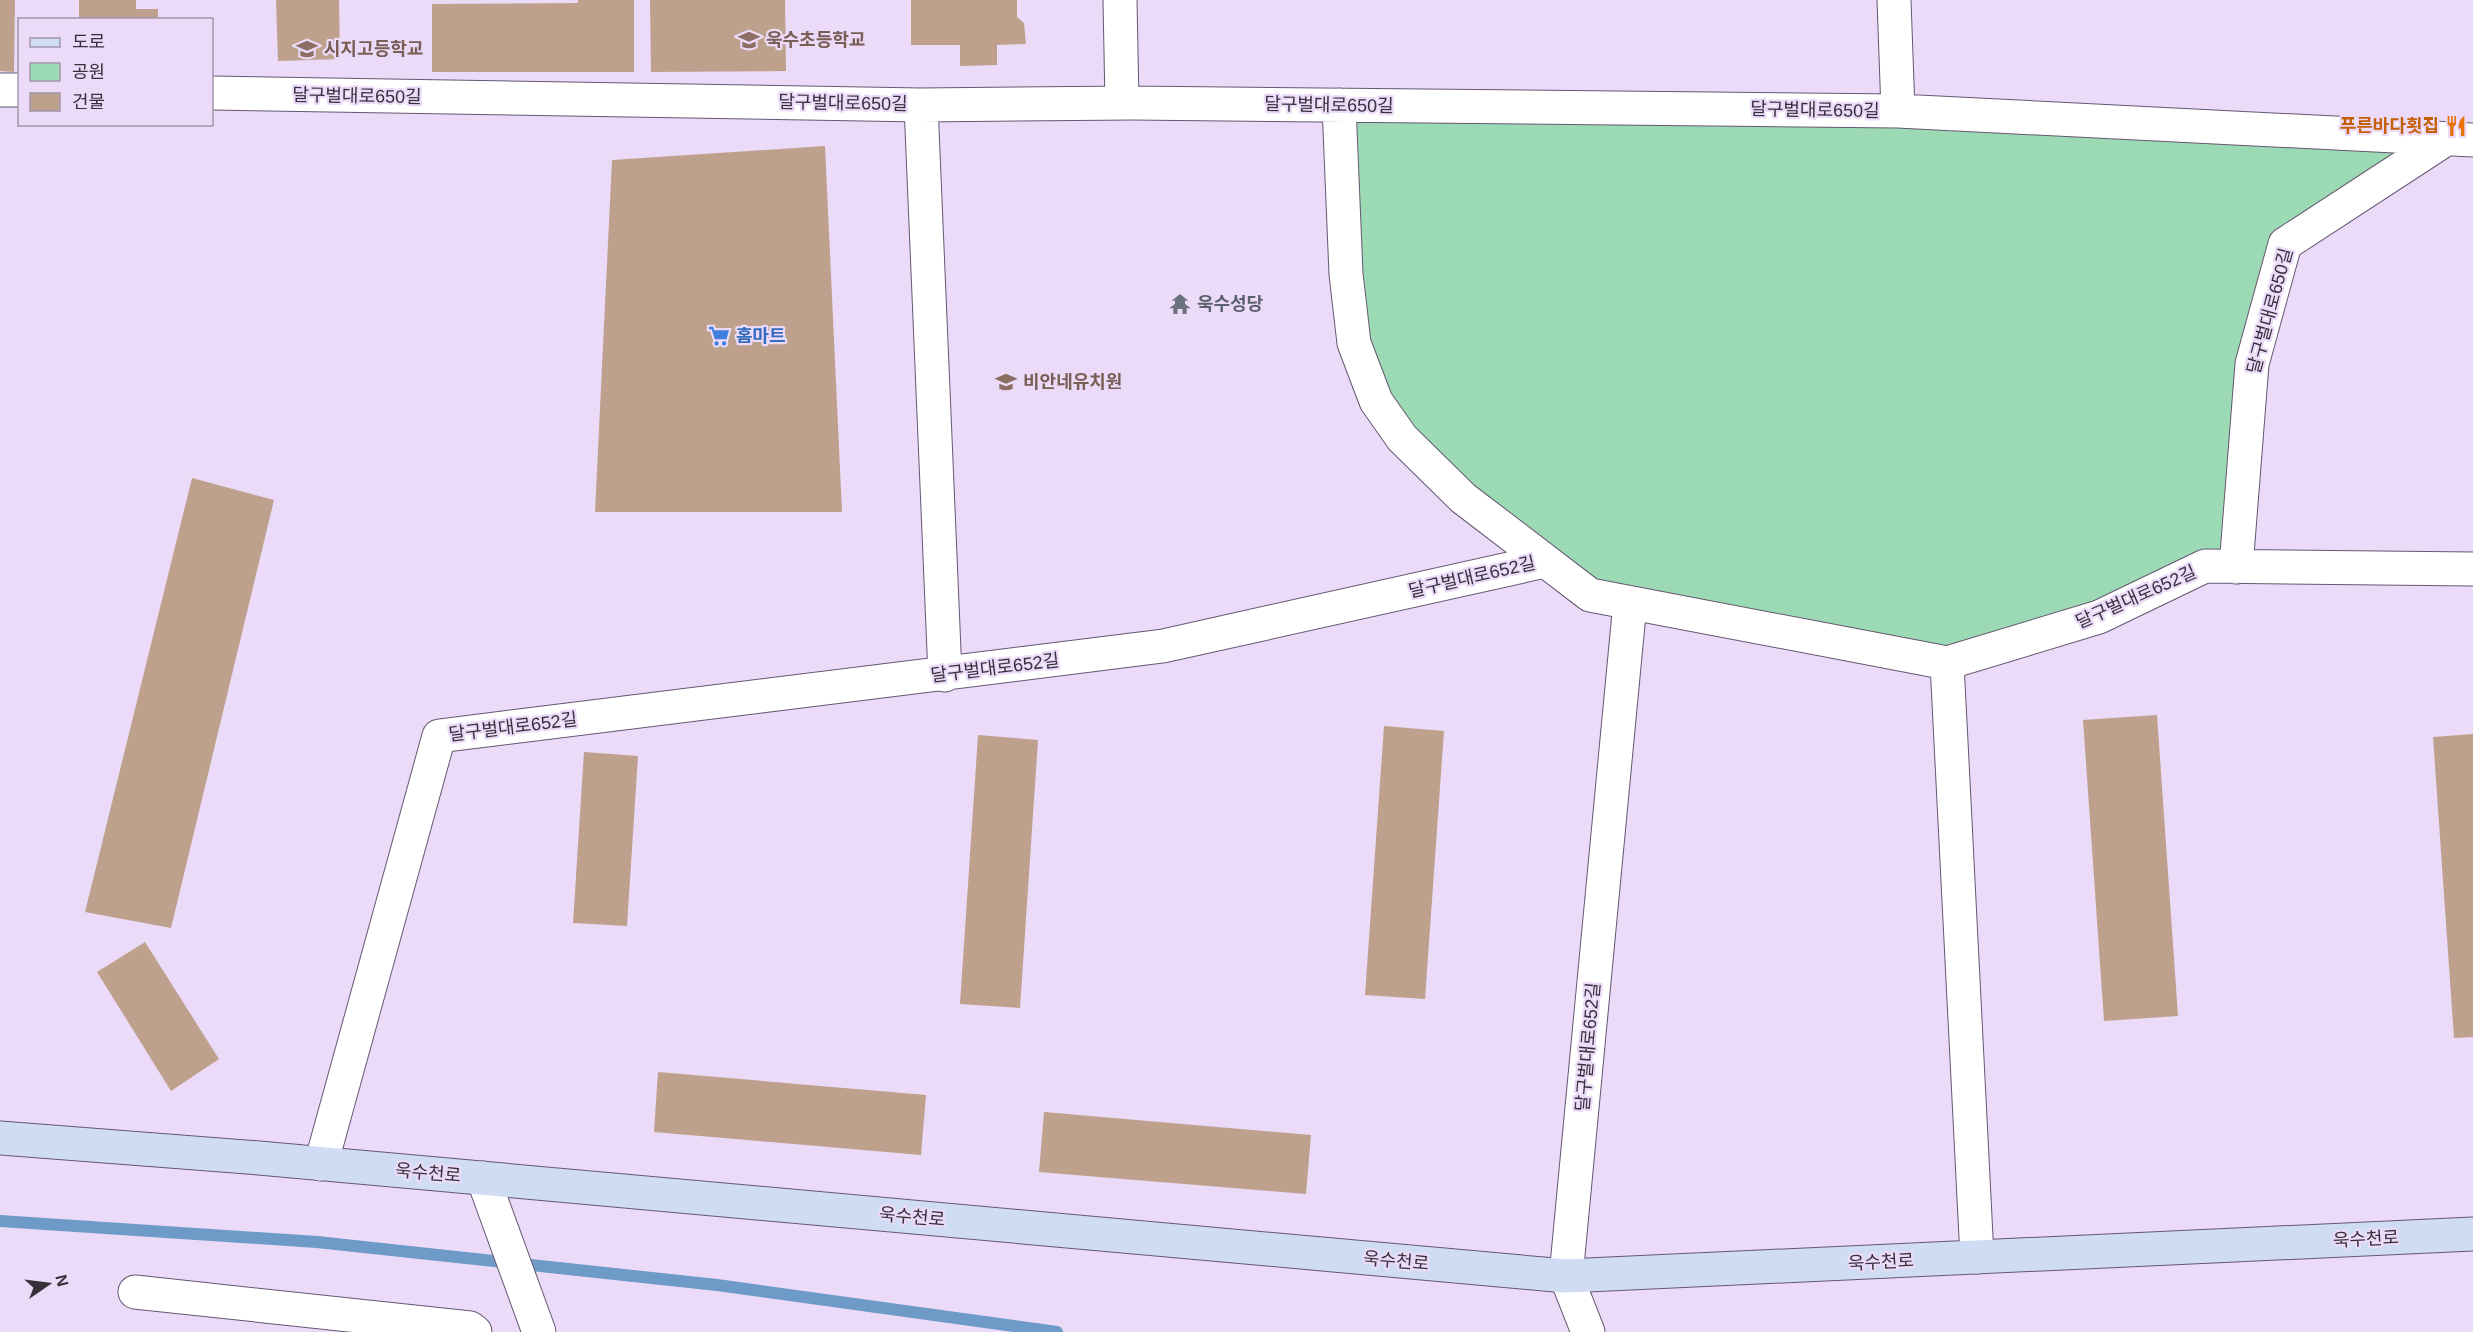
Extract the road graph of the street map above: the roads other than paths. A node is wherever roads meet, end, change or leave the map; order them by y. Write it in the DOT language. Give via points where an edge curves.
graph roads {
  1 [pos="1120,0"];
  2 [pos="1894,0"];
  3 [pos="0,90"];
  4 [pos="18,90"];
  5 [pos="213,93"];
  6 [pos="1122,103"];
  7 [pos="921,105"];
  8 [pos="1339,105"];
  9 [pos="1898,111"];
  10 [pos="2460,140"];
  11 [pos="1545,561"];
  12 [pos="2235,567"];
  13 [pos="2473,569"];
  14 [pos="1630,603"];
  15 [pos="1947,663"];
  16 [pos="945,675"];
  17 [pos="0,1138"];
  18 [pos="321,1164"];
  19 [pos="483,1178"];
  20 [pos="2473,1234"];
  21 [pos="1977,1257"];
  22 [pos="1566,1276"];
  23 [pos="135,1292"];
  24 [pos="475,1332"];
  25 [pos="539,1332"];
  26 [pos="1588,1332"];
  1 -- 6 [label="street"];
  2 -- 9 [label="street"];
  3 -- 4 [label="street"];
  5 -- 7 [label="street, 달구벌대로650길"];
  6 -- 7 [label="street, 달구벌대로650길"];
  6 -- 8 [label="street, 달구벌대로650길"];
  7 -- 16 [label="street"];
  8 -- 9 [label="street, 달구벌대로650길"];
  8 -- 11 [label="street, 달구벌대로652길" via="1346,274 1354,343 1376,401 1402,438 1463,498"];
  9 -- 10 [label="street, 달구벌대로650길"];
  10 -- 12 [label="street, 달구벌대로650길" via="2285,244 2252,364"];
  11 -- 14 [label="street, 달구벌대로652길" via="1590,595"];
  11 -- 16 [label="street, 달구벌대로652길" via="1164,646"];
  12 -- 13 [label="street, 달구벌대로652길"];
  12 -- 15 [label="street, 달구벌대로652길" via="2205,566 2099,617"];
  14 -- 15 [label="street, 달구벌대로652길"];
  14 -- 22 [label="street, 달구벌대로652길"];
  15 -- 21 [label="street"];
  16 -- 18 [label="street, 달구벌대로652길" via="439,736"];
  17 -- 18 [label="main road, 욱수천로"];
  18 -- 19 [label="main road, 욱수천로"];
  19 -- 22 [label="main road, 욱수천로"];
  19 -- 25 [label="street"];
  20 -- 21 [label="main road, 욱수천로"];
  21 -- 22 [label="main road, 욱수천로"];
  22 -- 26 [label="street"];
  23 -- 24 [label="street" via="470,1328"];
}
